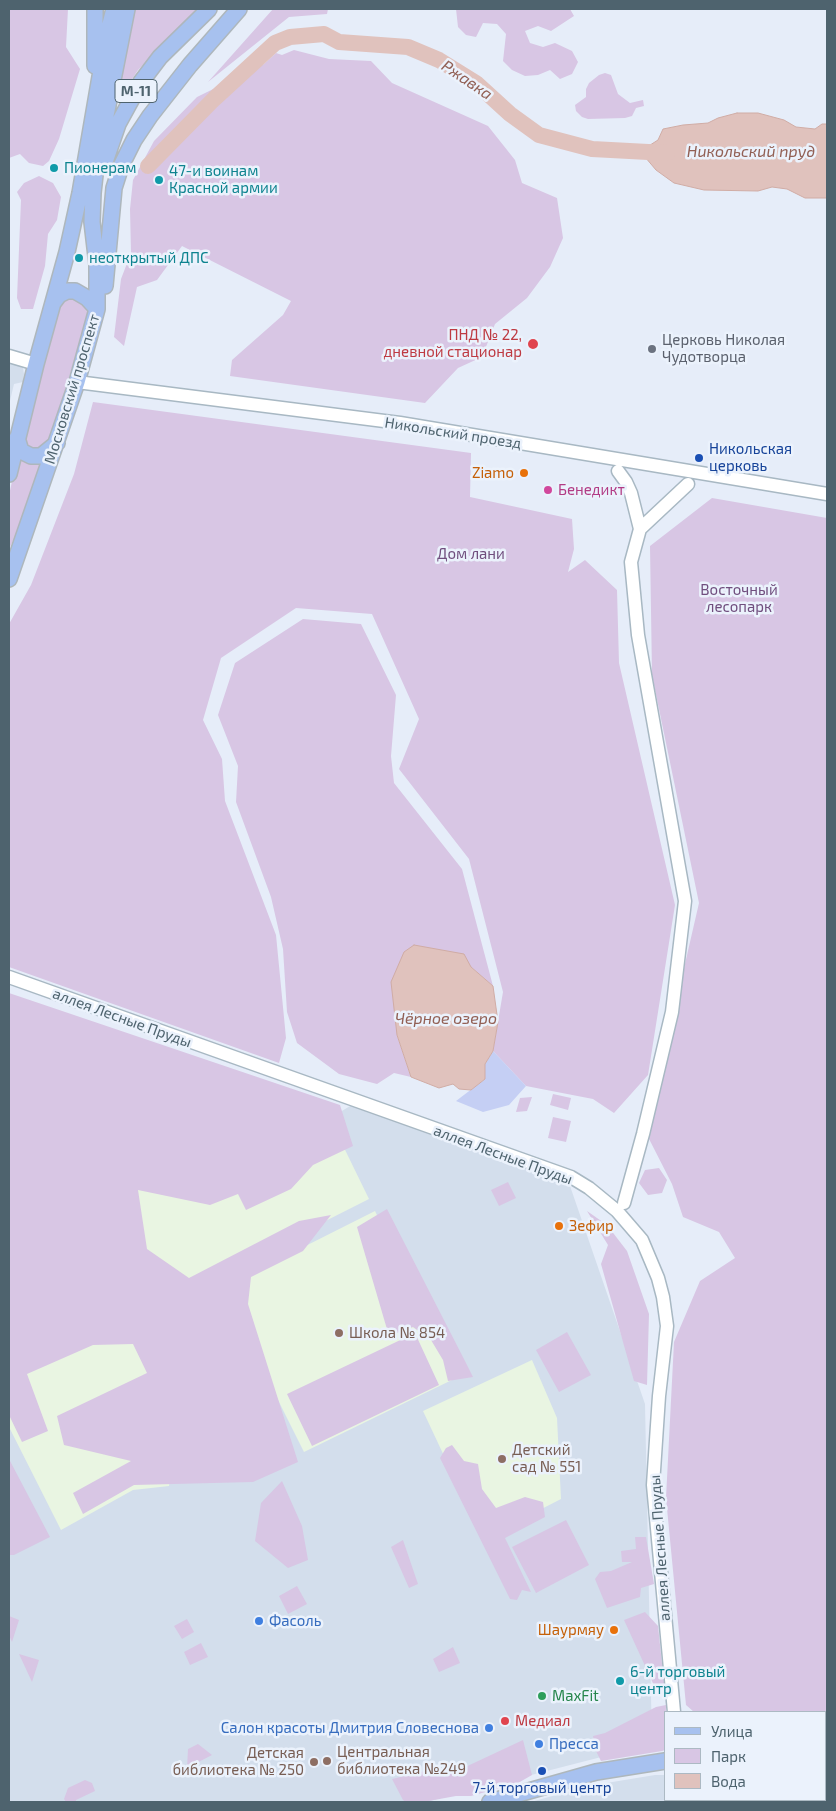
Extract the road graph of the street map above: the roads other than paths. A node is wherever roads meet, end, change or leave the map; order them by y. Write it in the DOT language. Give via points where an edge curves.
graph roads {
  1 [pos="95,9"];
  2 [pos="114,9"];
  3 [pos="127,9"];
  4 [pos="209,9"];
  5 [pos="239,9"];
  6 [pos="96,100"];
  7 [pos="93,193"];
  8 [pos="93,230"];
  9 [pos="108,268"];
  10 [pos="52,306"];
  11 [pos="97,308"];
  12 [pos="9,356"];
  13 [pos="36,364"];
  14 [pos="77,382"];
  15 [pos="17,438"];
  16 [pos="57,443"];
  17 [pos="9,474"];
  18 [pos="624,476"];
  19 [pos="688,484"];
  20 [pos="827,494"];
  21 [pos="640,529"];
  22 [pos="10,575"];
  23 [pos="9,977"];
  24 [pos="624,1203"];
  25 [pos="674,1711"];
  26 [pos="664,1761"];
  27 [pos="490,1802"];
  1 -- 6 [label="main road"];
  2 -- 6 [label="main road"];
  3 -- 7 [label="main road, Московский проспект"];
  4 -- 7 [label="main road, М-11" via="160,57 141,82 118,124"];
  5 -- 9 [label="main road" via="150,116 130,148 114,188"];
  6 -- 10 [label="main road" via="80,193"];
  7 -- 8 [label="main road, Московский проспект"];
  8 -- 9 [label="main road"];
  8 -- 11 [label="main road, Московский проспект"];
  9 -- 11 [label="main road" via="104,293"];
  10 -- 11 [label="main road" via="59,295 75,290"];
  10 -- 13 [label="main road"];
  11 -- 14 [label="main road, Московский проспект"];
  12 -- 13 [label="street"];
  13 -- 15 [label="main road"];
  14 -- 16 [label="main road, Московский проспект"];
  14 -- 20 [label="street, Никольский проезд" via="400,423"];
  15 -- 16 [label="main road" via="21,451 31,456 41,456"];
  15 -- 17 [label="main road"];
  16 -- 22 [label="main road, Московский проспект"];
  18 -- 21 [label="street"];
  19 -- 21 [label="street"];
  21 -- 24 [label="street" via="632,562 638,635 685,901 672,1012"];
  23 -- 25 [label="street, аллея Лесные Пруды" via="571,1177 617,1211 642,1240 664,1297 667,1326 653,1485"];
  26 -- 27 [label="main road" via="596,1772"];
}
